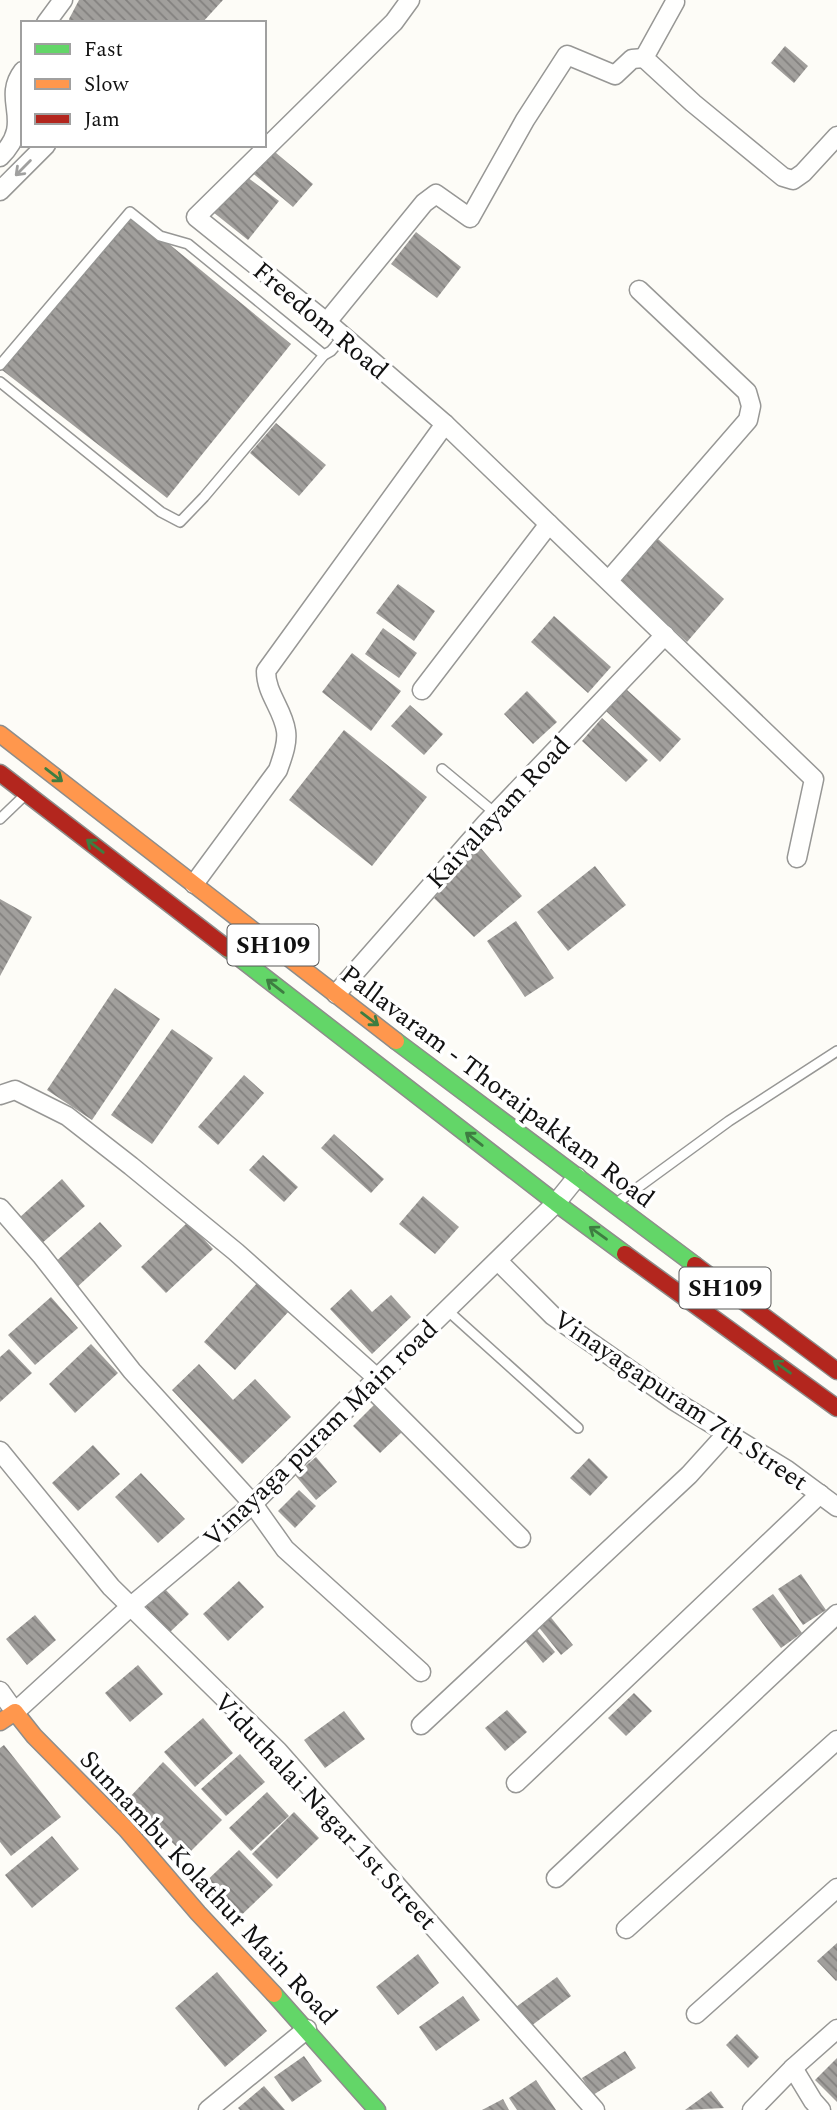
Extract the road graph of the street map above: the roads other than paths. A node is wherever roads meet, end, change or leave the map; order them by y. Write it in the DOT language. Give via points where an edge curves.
graph roads {
  1 [pos="63,0"];
  2 [pos="410,0"];
  3 [pos="675,2"];
  4 [pos="47,21"];
  5 [pos="644,58"];
  6 [pos="21,75"];
  7 [pos="837,136"];
  8 [pos="44,147"];
  9 [pos="0,157"];
  10 [pos="0,191"];
  11 [pos="639,290"];
  12 [pos="326,323"];
  13 [pos="344,336"];
  14 [pos="324,355"];
  15 [pos="0,365"];
  16 [pos="0,382"];
  17 [pos="445,424"];
  18 [pos="550,524"];
  19 [pos="609,580"];
  20 [pos="665,635"];
  21 [pos="422,690"];
  22 [pos="2,738"];
  23 [pos="442,769"];
  24 [pos="0,773"];
  25 [pos="26,793"];
  26 [pos="495,813"];
  27 [pos="0,819"];
  28 [pos="797,858"];
  29 [pos="194,884"];
  30 [pos="336,994"];
  31 [pos="837,1051"];
  32 [pos="0,1095"];
  33 [pos="577,1177"];
  34 [pos="556,1203"];
  35 [pos="614,1205"];
  36 [pos="0,1208"];
  37 [pos="498,1261"];
  38 [pos="447,1310"];
  39 [pos="837,1371"];
  40 [pos="375,1382"];
  41 [pos="837,1408"];
  42 [pos="578,1428"];
  43 [pos="727,1433"];
  44 [pos="0,1451"];
  45 [pos="820,1494"];
  46 [pos="253,1504"];
  47 [pos="837,1507"];
  48 [pos="521,1538"];
  49 [pos="130,1607"];
  50 [pos="837,1614"];
  51 [pos="421,1672"];
  52 [pos="0,1691"];
  53 [pos="7,1717"];
  54 [pos="421,1725"];
  55 [pos="837,1740"];
  56 [pos="516,1783"];
  57 [pos="556,1878"];
  58 [pos="837,1888"];
  59 [pos="626,1929"];
  60 [pos="696,2014"];
  61 [pos="307,2029"];
  62 [pos="837,2029"];
  63 [pos="793,2068"];
  64 [pos="208,2110"];
  65 [pos="377,2110"];
  66 [pos="595,2110"];
  67 [pos="752,2110"];
  68 [pos="821,2110"];
  1 -- 4 [label="street"];
  2 -- 12 [label="street, Freedom Road" via="394,22 196,217"];
  3 -- 5 [label="street"];
  5 -- 7 [label="street" via="783,177 793,180 803,173"];
  5 -- 12 [label="street" via="632,60 615,75 567,55 470,218 436,194"];
  6 -- 9 [label="street" via="14,90 18,129"];
  8 -- 10 [label="street, one-way"];
  11 -- 19 [label="street" via="747,393 751,406 748,420"];
  12 -- 13 [label="street, Freedom Road"];
  13 -- 14 [label="lane"];
  13 -- 17 [label="street, Freedom Road"];
  14 -- 15 [label="lane" via="188,244 160,236 130,212"];
  14 -- 16 [label="lane" via="180,522 161,512"];
  17 -- 18 [label="street, Freedom Road"];
  17 -- 29 [label="street" via="266,671 266,685 286,730 285,751 278,770"];
  18 -- 19 [label="street, Freedom Road"];
  18 -- 21 [label="street"];
  19 -- 20 [label="street, Freedom Road"];
  20 -- 26 [label="street, Kaivalayam Road"];
  20 -- 28 [label="street, Freedom Road" via="814,779"];
  22 -- 29 [label="main road, Pallavaram - Thoraipakkam Road / SH109, one-way"];
  23 -- 26 [label="lane"];
  24 -- 25 [label="main road, Pallavaram - Thoraipakkam Road / SH109"];
  25 -- 27 [label="lane"];
  34 -- 25 [label="main road, Pallavaram - Thoraipakkam Road / SH109, one-way"];
  26 -- 30 [label="street, Kaivalayam Road"];
  29 -- 30 [label="main road, Pallavaram - Thoraipakkam Road / SH109"];
  30 -- 33 [label="main road, Pallavaram - Thoraipakkam Road / SH109, one-way"];
  31 -- 35 [label="lane" via="729,1121"];
  32 -- 40 [label="street" via="15,1090 68,1116 236,1252"];
  33 -- 34 [label="street, Vinayaga puram Main road"];
  33 -- 35 [label="main road, Pallavaram - Thoraipakkam Road / SH109"];
  34 -- 37 [label="street, Vinayaga puram Main road"];
  41 -- 34 [label="main road, Pallavaram - Thoraipakkam Road / SH109, one-way"];
  35 -- 39 [label="main road, Pallavaram - Thoraipakkam Road / SH109"];
  36 -- 46 [label="street" via="132,1371"];
  37 -- 38 [label="street, Vinayaga puram Main road"];
  37 -- 43 [label="street, Vinayagapuram 7th Street" via="553,1316"];
  38 -- 40 [label="street, Vinayaga puram Main road"];
  38 -- 42 [label="lane"];
  40 -- 46 [label="street, Vinayaga puram Main road"];
  40 -- 48 [label="street" via="376,1393"];
  43 -- 45 [label="street, Vinayagapuram 7th Street"];
  43 -- 54 [label="street" via="689,1475"];
  44 -- 49 [label="street, Viduthalai Nagar 1st Street"];
  45 -- 47 [label="street, Vinayagapuram 7th Street"];
  45 -- 56 [label="street"];
  46 -- 49 [label="street, Vinayaga puram Main road"];
  46 -- 51 [label="street" via="285,1549"];
  49 -- 53 [label="street, Vinayaga puram Main road"];
  49 -- 66 [label="street, Viduthalai Nagar 1st Street" via="278,1751"];
  50 -- 57 [label="street"];
  52 -- 53 [label="street"];
  53 -- 61 [label="main road, Sunnambu Kolathur Main Road" via="34,1736 126,1829"];
  55 -- 59 [label="street"];
  58 -- 60 [label="street"];
  61 -- 64 [label="street"];
  61 -- 65 [label="main road, Sunnambu Kolathur Main Road"];
  62 -- 63 [label="street"];
  63 -- 67 [label="street"];
  63 -- 68 [label="street"];
}
